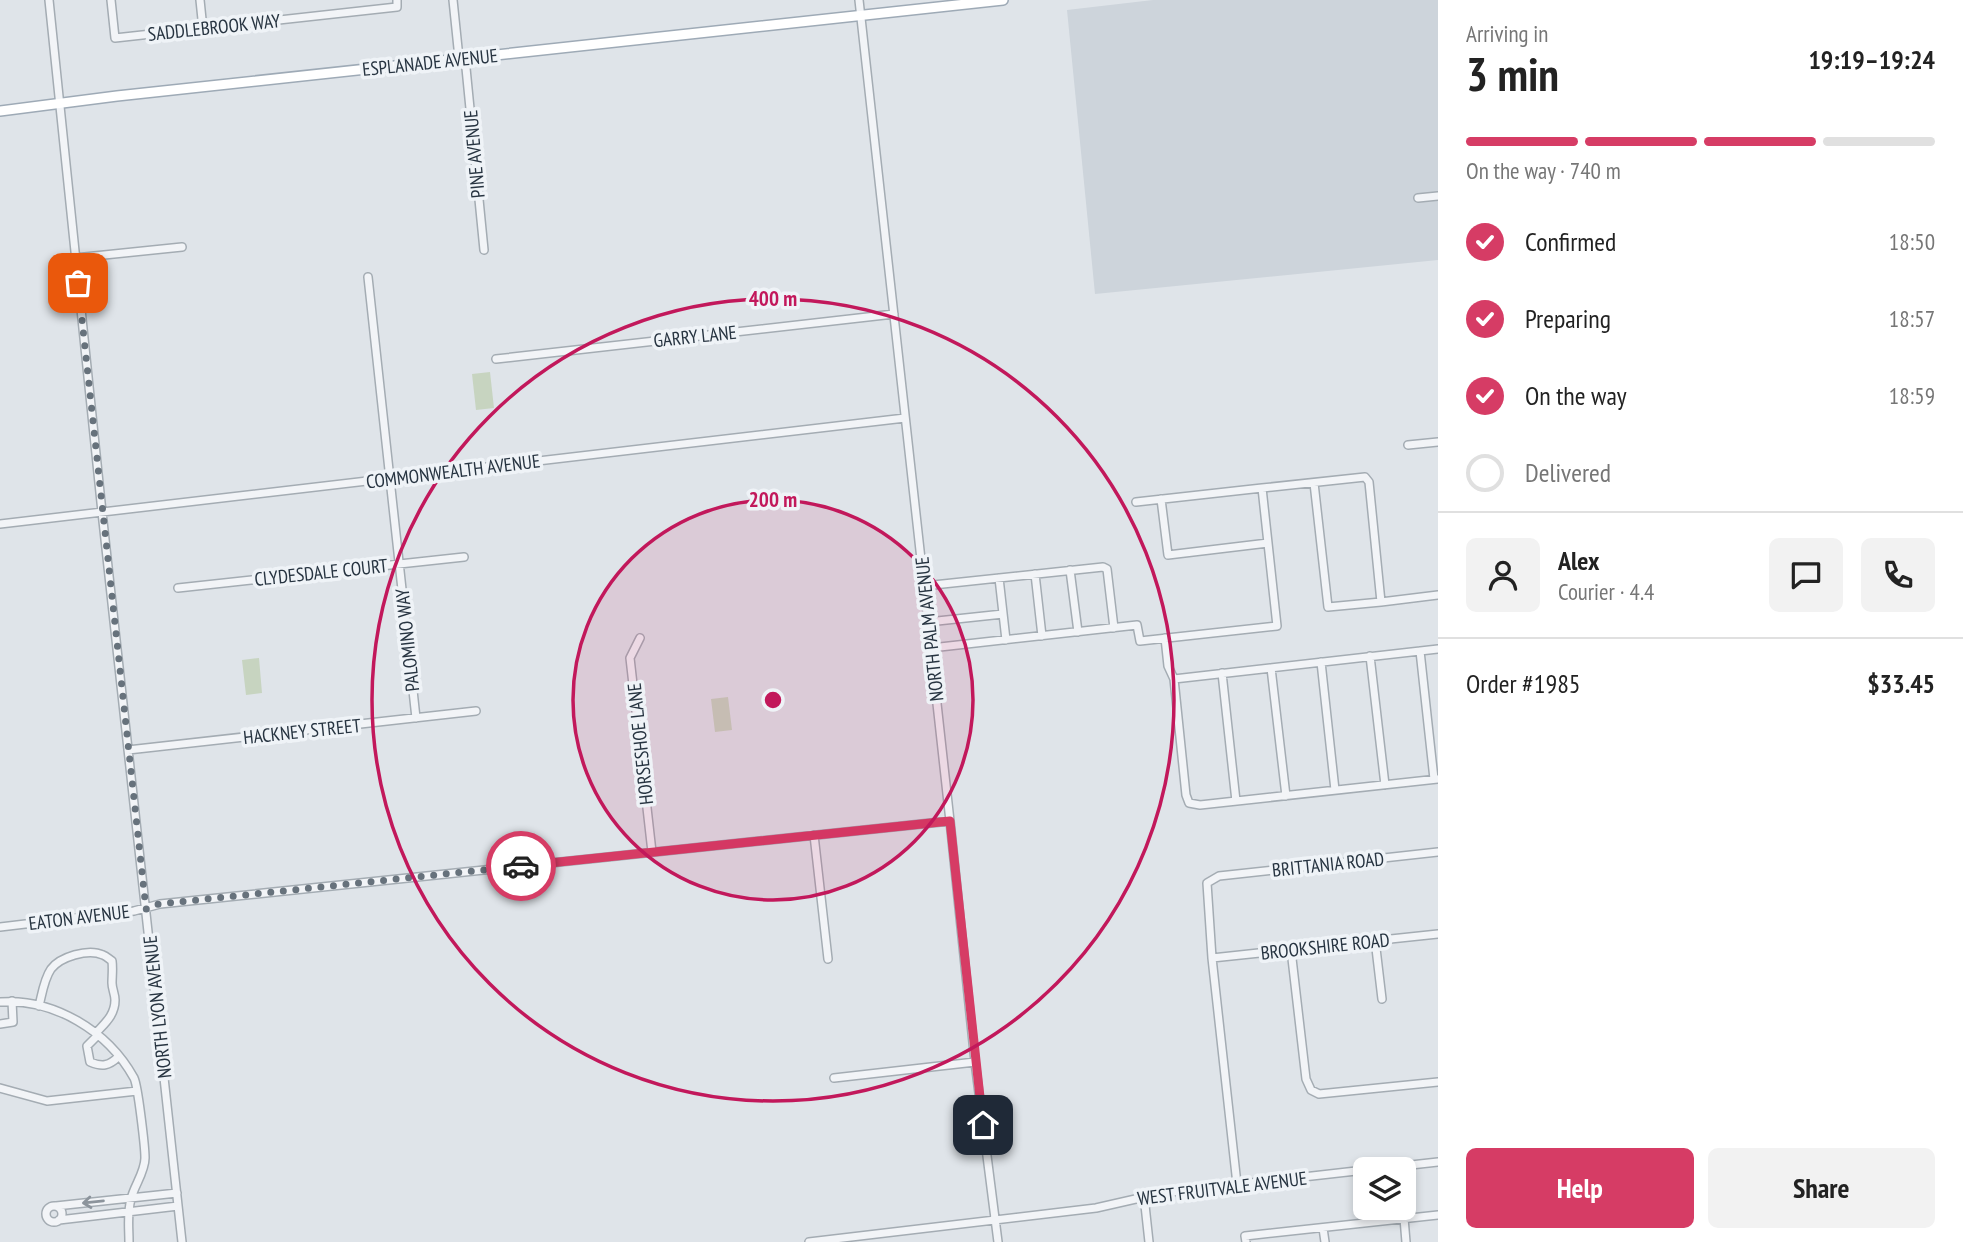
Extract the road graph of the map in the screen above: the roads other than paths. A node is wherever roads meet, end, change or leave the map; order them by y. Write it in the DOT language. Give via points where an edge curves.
graph roads {
  1 [pos="48,0"];
  2 [pos="111,0"];
  3 [pos="200,0"];
  4 [pos="453,0"];
  5 [pos="859,0"];
  6 [pos="1003,0"];
  7 [pos="397,4"];
  8 [pos="861,15"];
  9 [pos="203,29"];
  10 [pos="462,58"];
  11 [pos="59,103"];
  12 [pos="0,111"];
  13 [pos="1438,196"];
  14 [pos="1418,198"];
  15 [pos="182,247"];
  16 [pos="484,250"];
  17 [pos="75,258"];
  18 [pos="368,277"];
  19 [pos="894,314"];
  20 [pos="496,359"];
  21 [pos="905,418"];
  22 [pos="1438,442"];
  23 [pos="1408,445"];
  24 [pos="390,478"];
  25 [pos="1314,483"];
  26 [pos="1262,488"];
  27 [pos="1161,499"];
  28 [pos="1136,502"];
  29 [pos="102,512"];
  30 [pos="0,524"];
  31 [pos="1268,542"];
  32 [pos="464,557"];
  33 [pos="399,564"];
  34 [pos="1070,570"];
  35 [pos="1035,574"];
  36 [pos="999,578"];
  37 [pos="924,586"];
  38 [pos="178,588"];
  39 [pos="1438,595"];
  40 [pos="1381,602"];
  41 [pos="1003,614"];
  42 [pos="928,622"];
  43 [pos="1114,628"];
  44 [pos="1078,632"];
  45 [pos="1042,636"];
  46 [pos="640,638"];
  47 [pos="1165,638"];
  48 [pos="1006,640"];
  49 [pos="931,648"];
  50 [pos="1438,649"];
  51 [pos="1420,651"];
  52 [pos="1370,656"];
  53 [pos="1321,662"];
  54 [pos="1272,668"];
  55 [pos="1222,673"];
  56 [pos="1174,679"];
  57 [pos="476,712"];
  58 [pos="416,718"];
  59 [pos="128,750"];
  60 [pos="1436,779"];
  61 [pos="1385,785"];
  62 [pos="1335,790"];
  63 [pos="1286,796"];
  64 [pos="1236,801"];
  65 [pos="950,821"];
  66 [pos="814,835"];
  67 [pos="652,852"];
  68 [pos="1438,852"];
  69 [pos="146,909"];
  70 [pos="0,927"];
  71 [pos="1438,934"];
  72 [pos="1375,940"];
  73 [pos="1291,950"];
  74 [pos="1212,958"];
  75 [pos="828,959"];
  76 [pos="1382,999"];
  77 [pos="0,1002"];
  78 [pos="12,1002"];
  79 [pos="39,1006"];
  80 [pos="0,1024"];
  81 [pos="97,1034"];
  82 [pos="118,1057"];
  83 [pos="975,1062"];
  84 [pos="834,1078"];
  85 [pos="1438,1082"];
  86 [pos="0,1088"];
  87 [pos="137,1091"];
  88 [pos="1438,1162"];
  89 [pos="1416,1164"];
  90 [pos="1353,1171"];
  91 [pos="1237,1184"];
  92 [pos="177,1193"];
  93 [pos="149,1196"];
  94 [pos="1144,1196"];
  95 [pos="131,1198"];
  96 [pos="55,1206"];
  97 [pos="178,1206"];
  98 [pos="150,1210"];
  99 [pos="128,1212"];
  100 [pos="1438,1215"];
  101 [pos="1416,1217"];
  102 [pos="59,1220"];
  103 [pos="1388,1220"];
  104 [pos="1404,1220"];
  105 [pos="996,1221"];
  106 [pos="1323,1228"];
  107 [pos="1246,1239"];
  108 [pos="129,1242"];
  109 [pos="182,1242"];
  110 [pos="809,1242"];
  111 [pos="998,1242"];
  112 [pos="1149,1242"];
  113 [pos="1325,1242"];
  114 [pos="1406,1242"];
  1 -- 11 [label="street, NORTH LYON AVENUE"];
  2 -- 9 [label="street, SADDLEBROOK WAY" via="115,38"];
  3 -- 9 [label="street"];
  4 -- 10 [label="street, PINE AVENUE"];
  5 -- 8 [label="street, NORTH PALM AVENUE"];
  6 -- 8 [label="main road, ESPLANADE AVENUE"];
  7 -- 9 [label="street, SADDLEBROOK WAY"];
  8 -- 10 [label="main road, ESPLANADE AVENUE"];
  8 -- 19 [label="street, NORTH PALM AVENUE"];
  10 -- 11 [label="main road, ESPLANADE AVENUE"];
  10 -- 16 [label="street, PINE AVENUE"];
  11 -- 12 [label="main road, ESPLANADE AVENUE"];
  11 -- 17 [label="street, NORTH LYON AVENUE"];
  13 -- 14 [label="street"];
  15 -- 17 [label="street"];
  17 -- 29 [label="street, NORTH LYON AVENUE"];
  18 -- 24 [label="street, PALOMINO WAY"];
  19 -- 20 [label="street, GARRY LANE"];
  19 -- 21 [label="street, NORTH PALM AVENUE"];
  21 -- 24 [label="street, COMMONWEALTH AVENUE"];
  21 -- 37 [label="street, NORTH PALM AVENUE"];
  22 -- 23 [label="street"];
  24 -- 29 [label="street, COMMONWEALTH AVENUE"];
  24 -- 33 [label="street, PALOMINO WAY"];
  25 -- 26 [label="street"];
  25 -- 40 [label="street" via="1328,607"];
  25 -- 40 [label="street" via="1365,477 1369,482"];
  26 -- 27 [label="street"];
  26 -- 31 [label="street"];
  27 -- 28 [label="street"];
  27 -- 31 [label="street" via="1168,555"];
  29 -- 30 [label="street, COMMONWEALTH AVENUE"];
  29 -- 59 [label="street, NORTH LYON AVENUE"];
  31 -- 47 [label="street" via="1277,626"];
  32 -- 33 [label="street, CLYDESDALE COURT"];
  33 -- 38 [label="street, CLYDESDALE COURT"];
  33 -- 58 [label="street, PALOMINO WAY"];
  34 -- 35 [label="street"];
  34 -- 43 [label="street" via="1107,569"];
  34 -- 44 [label="street"];
  35 -- 36 [label="street"];
  35 -- 45 [label="street"];
  36 -- 37 [label="street"];
  36 -- 41 [label="street"];
  37 -- 42 [label="street, NORTH PALM AVENUE"];
  39 -- 40 [label="street"];
  41 -- 42 [label="street"];
  41 -- 48 [label="street"];
  42 -- 49 [label="street, NORTH PALM AVENUE"];
  43 -- 44 [label="street"];
  43 -- 47 [label="street" via="1137,625 1139,641"];
  44 -- 45 [label="street"];
  45 -- 48 [label="street"];
  46 -- 67 [label="street, HORSESHOE LANE" via="630,658"];
  47 -- 56 [label="street"];
  48 -- 49 [label="street"];
  49 -- 65 [label="street, NORTH PALM AVENUE"];
  50 -- 51 [label="street"];
  51 -- 52 [label="street"];
  51 -- 60 [label="street"];
  52 -- 53 [label="street"];
  52 -- 61 [label="street"];
  53 -- 54 [label="street"];
  53 -- 62 [label="street"];
  54 -- 55 [label="street"];
  54 -- 63 [label="street"];
  55 -- 56 [label="street"];
  55 -- 64 [label="street"];
  56 -- 64 [label="street" via="1189,803"];
  57 -- 58 [label="street, HACKNEY STREET"];
  58 -- 59 [label="street, HACKNEY STREET"];
  59 -- 69 [label="street, NORTH LYON AVENUE"];
  60 -- 61 [label="street"];
  61 -- 62 [label="street"];
  62 -- 63 [label="street"];
  63 -- 64 [label="street"];
  65 -- 66 [label="street, EATON AVENUE"];
  65 -- 83 [label="street, NORTH PALM AVENUE"];
  66 -- 67 [label="street, EATON AVENUE"];
  66 -- 75 [label="street"];
  67 -- 69 [label="street, EATON AVENUE" via="159,904"];
  68 -- 74 [label="street, BRITTANIA ROAD" via="1219,876 1206,883"];
  69 -- 70 [label="street, EATON AVENUE"];
  69 -- 92 [label="street, NORTH LYON AVENUE"];
  71 -- 72 [label="street, BROOKSHIRE ROAD"];
  72 -- 73 [label="street, BROOKSHIRE ROAD"];
  72 -- 76 [label="street"];
  73 -- 74 [label="street, BROOKSHIRE ROAD"];
  73 -- 85 [label="street" via="1311,1090 1319,1094"];
  74 -- 91 [label="street"];
  77 -- 78 [label="street"];
  78 -- 79 [label="street"];
  78 -- 80 [label="street" via="13,1022"];
  79 -- 81 [label="street" via="66,1014"];
  79 -- 81 [label="street" via="52,967 79,954 103,954 112,961 115,998 110,1018"];
  81 -- 82 [label="street"];
  81 -- 82 [label="street" via="87,1046 90,1062 100,1066"];
  82 -- 87 [label="street" via="135,1080"];
  83 -- 84 [label="street"];
  83 -- 105 [label="street, NORTH PALM AVENUE"];
  86 -- 87 [label="street" via="47,1101"];
  87 -- 95 [label="street" via="145,1161"];
  88 -- 89 [label="street"];
  90 -- 91 [label="street, WEST FRUITVALE AVENUE"];
  91 -- 94 [label="street, WEST FRUITVALE AVENUE"];
  92 -- 93 [label="street"];
  92 -- 97 [label="street, NORTH LYON AVENUE"];
  93 -- 95 [label="street"];
  93 -- 98 [label="street"];
  94 -- 105 [label="street, WEST FRUITVALE AVENUE" via="1096,1208"];
  94 -- 112 [label="street"];
  95 -- 96 [label="street, one-way"];
  95 -- 99 [label="street"];
  96 -- 102 [label="street" via="62,1213"];
  96 -- 102 [label="street" via="47,1209 46,1217 52,1222"];
  97 -- 98 [label="street"];
  97 -- 109 [label="street, NORTH LYON AVENUE"];
  98 -- 99 [label="street"];
  99 -- 102 [label="street"];
  99 -- 108 [label="street"];
  100 -- 101 [label="street"];
  103 -- 106 [label="street"];
  104 -- 114 [label="street"];
  105 -- 110 [label="street, WEST FRUITVALE AVENUE"];
  105 -- 111 [label="street, NORTH PALM AVENUE"];
  106 -- 107 [label="street"];
  106 -- 113 [label="street"];
}
